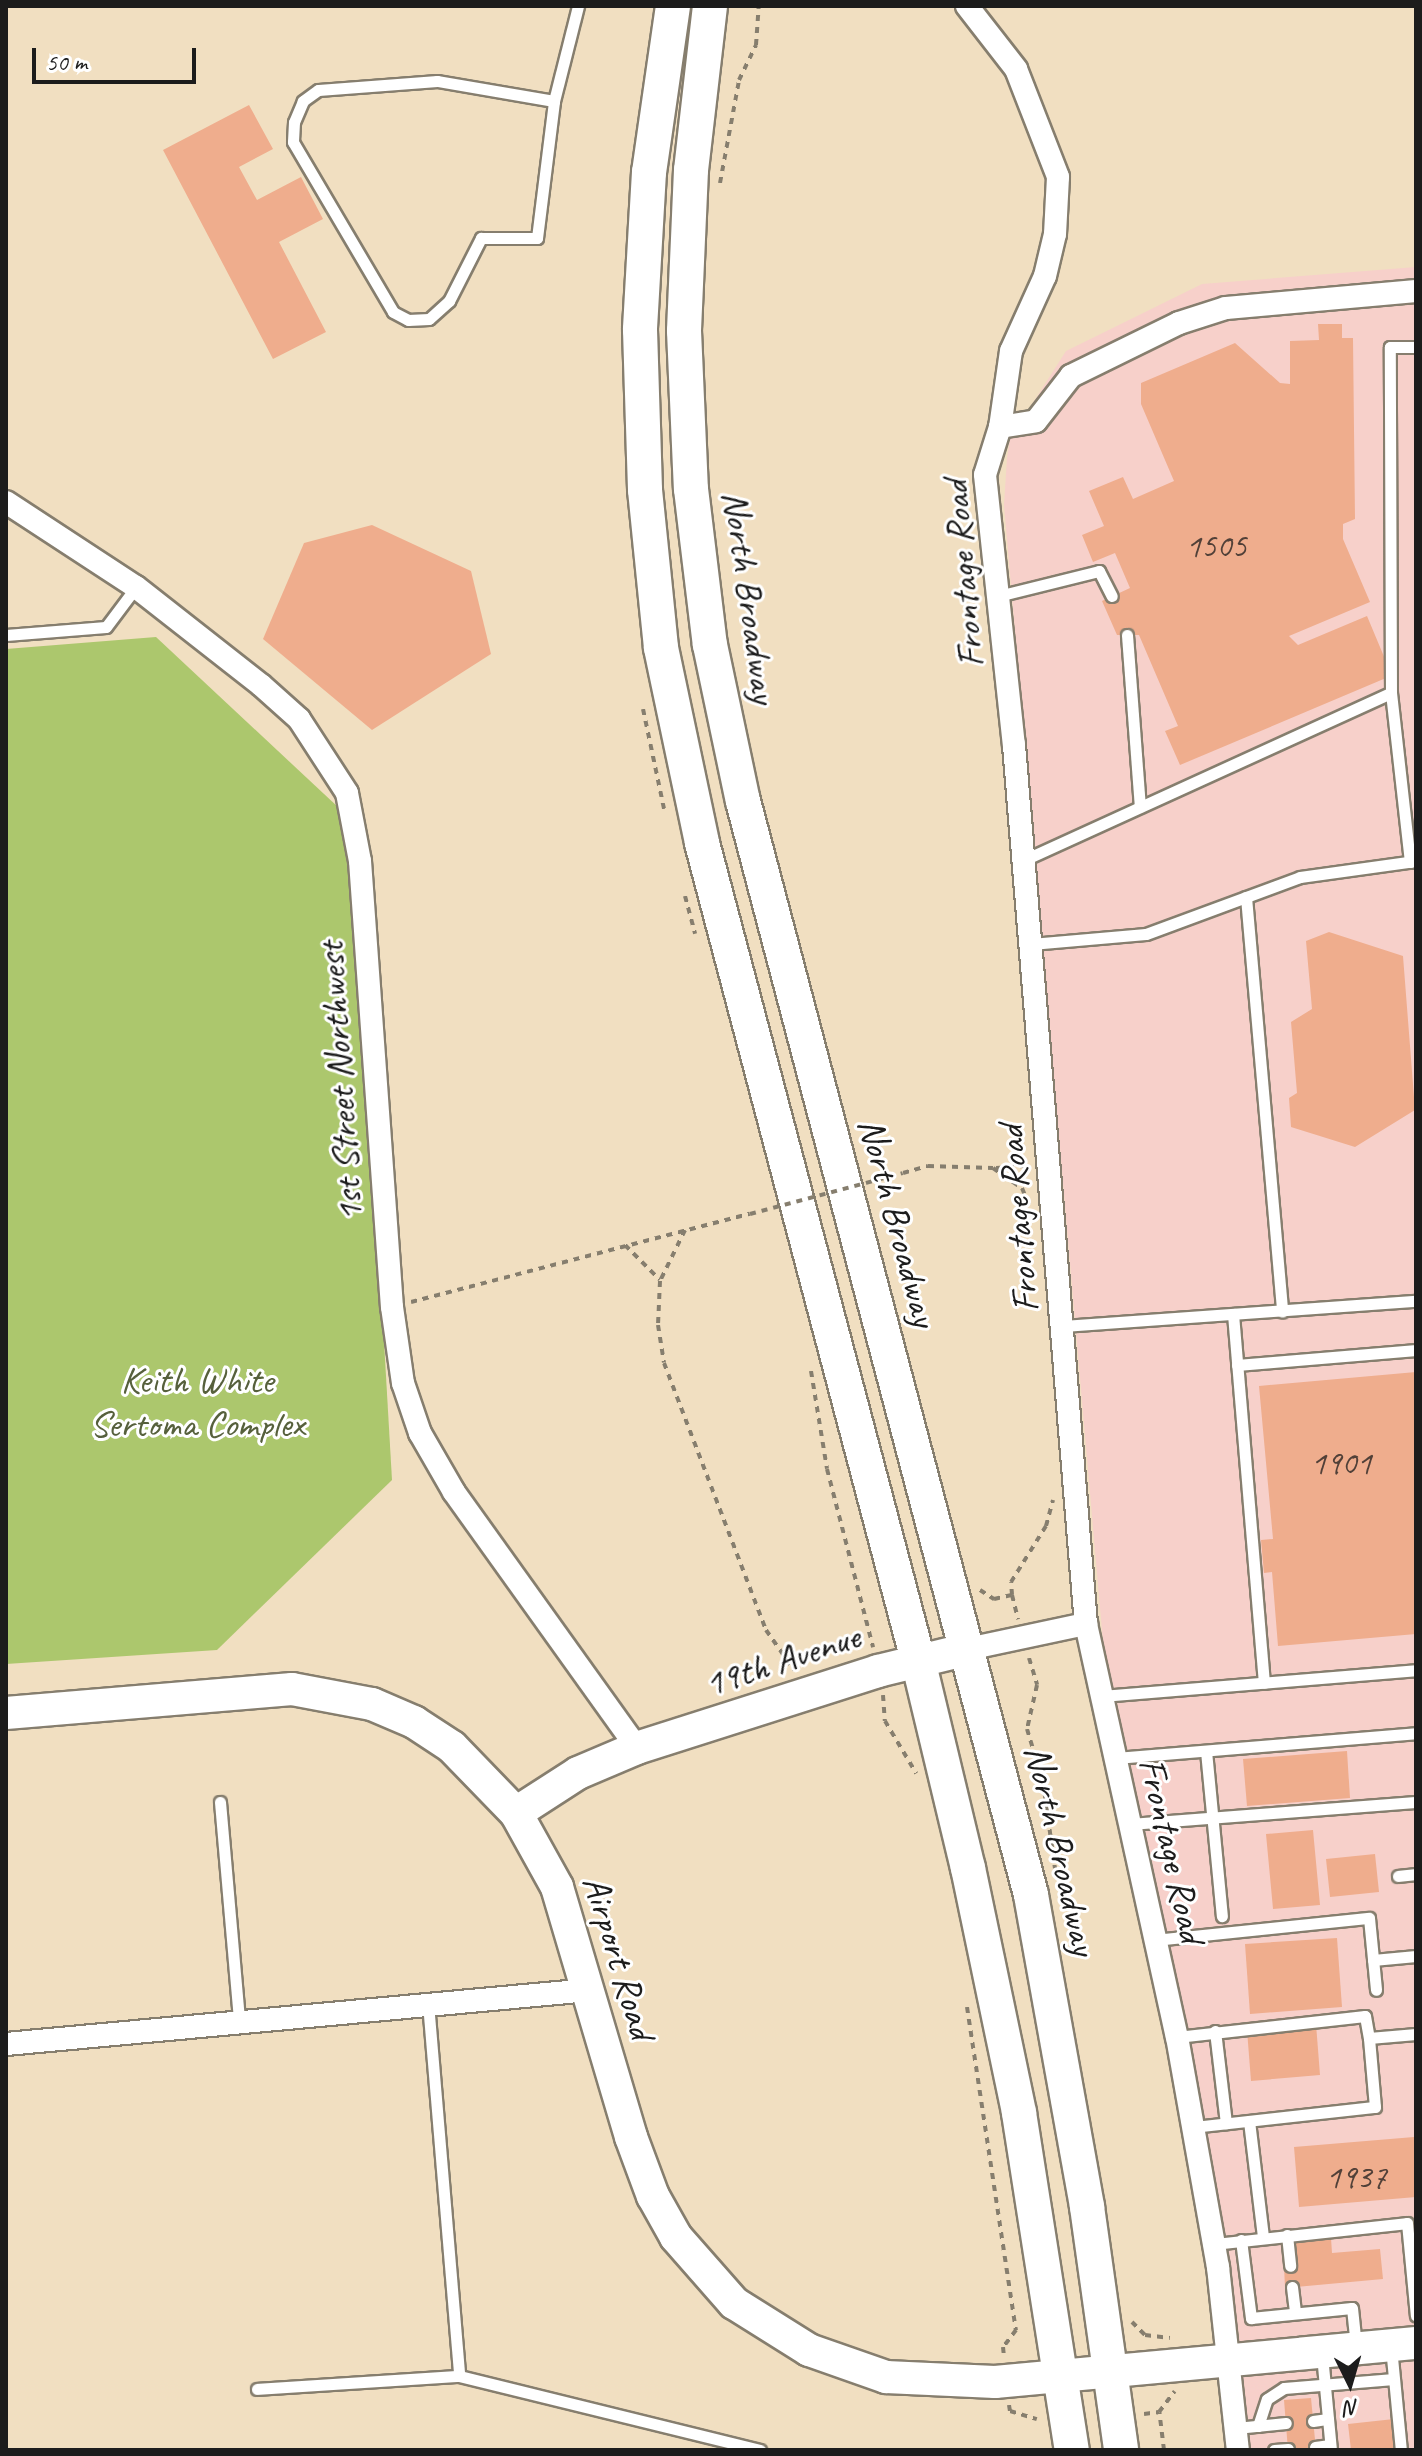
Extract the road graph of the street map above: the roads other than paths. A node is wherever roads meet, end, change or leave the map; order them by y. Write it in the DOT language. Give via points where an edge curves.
graph roads {
  1 [pos="578,6"];
  2 [pos="673,6"];
  3 [pos="710,6"];
  4 [pos="967,6"];
  5 [pos="554,101"];
  6 [pos="1416,291"];
  7 [pos="1416,347"];
  8 [pos="1000,427"];
  9 [pos="6,502"];
  10 [pos="136,587"];
  11 [pos="998,596"];
  12 [pos="1112,596"];
  13 [pos="6,635"];
  14 [pos="1127,635"];
  15 [pos="1391,693"];
  16 [pos="1140,807"];
  17 [pos="1024,860"];
  18 [pos="1413,861"];
  19 [pos="1246,897"];
  20 [pos="1031,944"];
  21 [pos="1416,1301"];
  22 [pos="1282,1311"];
  23 [pos="1233,1314"];
  24 [pos="1063,1326"];
  25 [pos="1416,1350"];
  26 [pos="1237,1365"];
  27 [pos="1086,1624"];
  28 [pos="968,1649"];
  29 [pos="918,1660"];
  30 [pos="1416,1670"];
  31 [pos="1264,1683"];
  32 [pos="1101,1696"];
  33 [pos="6,1713"];
  34 [pos="1416,1733"];
  35 [pos="637,1748"];
  36 [pos="1206,1751"];
  37 [pos="1115,1758"];
  38 [pos="220,1802"];
  39 [pos="1416,1802"];
  40 [pos="516,1813"];
  41 [pos="1211,1818"];
  42 [pos="1129,1824"];
  43 [pos="1416,1874"];
  44 [pos="1398,1876"];
  45 [pos="1222,1916"];
  46 [pos="1155,1940"];
  47 [pos="1416,1956"];
  48 [pos="1373,1960"];
  49 [pos="589,1990"];
  50 [pos="1376,1990"];
  51 [pos="428,2003"];
  52 [pos="239,2019"];
  53 [pos="1215,2031"];
  54 [pos="1416,2034"];
  55 [pos="1177,2037"];
  56 [pos="1369,2038"];
  57 [pos="6,2044"];
  58 [pos="1249,2121"];
  59 [pos="1226,2123"];
  60 [pos="1193,2127"];
  61 [pos="1287,2235"];
  62 [pos="1263,2237"];
  63 [pos="1241,2240"];
  64 [pos="1214,2244"];
  65 [pos="1290,2266"];
  66 [pos="1292,2287"];
  67 [pos="1415,2294"];
  68 [pos="1295,2313"];
  69 [pos="1416,2316"];
  70 [pos="1404,2344"];
  71 [pos="1356,2348"];
  72 [pos="1321,2351"];
  73 [pos="1229,2359"];
  74 [pos="1111,2370"];
  75 [pos="459,2376"];
  76 [pos="1064,2376"];
  77 [pos="1394,2379"];
  78 [pos="1325,2385"];
  79 [pos="257,2389"];
  80 [pos="1328,2419"];
  81 [pos="1313,2421"];
  82 [pos="1286,2423"];
  83 [pos="1244,2434"];
  84 [pos="1315,2447"];
  85 [pos="1331,2448"];
  86 [pos="1288,2449"];
  87 [pos="760,2450"];
  88 [pos="1072,2450"];
  89 [pos="1121,2450"];
  90 [pos="1274,2450"];
  91 [pos="1401,2450"];
  1 -- 5 [label="lane"];
  2 -- 29 [label="main road" via="649,172 640,330 645,490 661,648 711,881"];
  3 -- 28 [label="main road, North Broadway" via="691,170 684,331 691,489 710,645 743,801"];
  4 -- 8 [label="street, Frontage Road" via="991,30 1016,69 1058,177 1055,234 1045,276 1011,351"];
  5 -- 5 [label="lane" via="537,238 481,238 449,301 429,319 408,320 393,312 293,142 303,101 318,90 437,81"];
  6 -- 8 [label="street" via="1226,308 1191,319 1071,376 1036,421"];
  7 -- 15 [label="lane" via="1390,347"];
  8 -- 11 [label="street, Frontage Road" via="985,475"];
  9 -- 10 [label="street, 1st Street Northwest"];
  10 -- 13 [label="lane" via="106,627"];
  10 -- 35 [label="street, 1st Street Northwest" via="299,719 347,793 360,861 392,1307 403,1383 420,1433 505,1567"];
  11 -- 12 [label="lane" via="1099,571"];
  11 -- 17 [label="street, Frontage Road"];
  14 -- 16 [label="lane"];
  15 -- 16 [label="lane"];
  15 -- 18 [label="lane"];
  16 -- 17 [label="lane"];
  17 -- 20 [label="street, Frontage Road"];
  18 -- 19 [label="lane" via="1300,877"];
  19 -- 20 [label="lane" via="1146,934"];
  19 -- 22 [label="lane"];
  20 -- 24 [label="street, Frontage Road"];
  21 -- 22 [label="lane"];
  22 -- 23 [label="lane"];
  23 -- 24 [label="lane"];
  23 -- 26 [label="lane"];
  24 -- 27 [label="street, Frontage Road"];
  25 -- 26 [label="lane"];
  26 -- 31 [label="lane"];
  27 -- 28 [label="street, 19th Avenue"];
  27 -- 32 [label="street, Frontage Road"];
  28 -- 29 [label="street, 19th Avenue"];
  28 -- 74 [label="main road, North Broadway" via="1031,1895 1064,2066"];
  29 -- 35 [label="street, 19th Avenue"];
  29 -- 76 [label="main road" via="1000,2013"];
  30 -- 31 [label="lane"];
  31 -- 32 [label="lane"];
  32 -- 37 [label="street, Frontage Road"];
  33 -- 40 [label="street, Airport Road" via="254,1689 337,1694 414,1722 485,1776"];
  34 -- 36 [label="lane"];
  35 -- 40 [label="street, 19th Avenue" via="578,1773"];
  36 -- 37 [label="lane"];
  36 -- 41 [label="lane"];
  37 -- 42 [label="street, Frontage Road"];
  38 -- 52 [label="lane"];
  39 -- 41 [label="lane"];
  40 -- 49 [label="street, Airport Road" via="557,1887"];
  41 -- 42 [label="lane"];
  41 -- 45 [label="lane"];
  42 -- 46 [label="street, Frontage Road"];
  43 -- 44 [label="lane"];
  46 -- 48 [label="lane" via="1369,1918"];
  46 -- 55 [label="street, Frontage Road"];
  47 -- 48 [label="lane"];
  48 -- 50 [label="lane"];
  49 -- 51 [label="street"];
  49 -- 76 [label="street, Airport Road" via="653,2196 702,2273 734,2303 809,2350 886,2377 932,2382"];
  51 -- 52 [label="street"];
  51 -- 75 [label="lane"];
  52 -- 57 [label="street"];
  53 -- 55 [label="lane"];
  53 -- 56 [label="lane" via="1365,2016"];
  53 -- 59 [label="lane"];
  54 -- 56 [label="lane"];
  55 -- 60 [label="street, Frontage Road"];
  56 -- 58 [label="lane" via="1375,2107"];
  58 -- 59 [label="lane"];
  58 -- 62 [label="lane"];
  59 -- 60 [label="lane"];
  60 -- 64 [label="street, Frontage Road"];
  61 -- 62 [label="lane"];
  61 -- 65 [label="lane"];
  61 -- 67 [label="lane" via="1407,2223"];
  62 -- 63 [label="lane"];
  63 -- 64 [label="lane"];
  63 -- 68 [label="lane" via="1251,2318"];
  64 -- 73 [label="street, Frontage Road"];
  66 -- 68 [label="lane"];
  67 -- 69 [label="lane"];
  68 -- 71 [label="lane" via="1352,2308"];
  70 -- 71 [label="street, Airport Road"];
  70 -- 77 [label="lane"];
  71 -- 72 [label="street, Airport Road"];
  72 -- 73 [label="street, Airport Road"];
  72 -- 78 [label="lane"];
  73 -- 74 [label="street, Airport Road"];
  73 -- 83 [label="street, Frontage Road"];
  74 -- 76 [label="street, Airport Road"];
  74 -- 89 [label="main road, North Broadway"];
  75 -- 79 [label="lane"];
  75 -- 87 [label="lane"];
  76 -- 88 [label="main road"];
  77 -- 78 [label="lane"];
  77 -- 91 [label="lane"];
  78 -- 80 [label="lane"];
  78 -- 83 [label="lane" via="1274,2392"];
  80 -- 81 [label="lane"];
  80 -- 85 [label="lane"];
  82 -- 83 [label="lane"];
  84 -- 85 [label="lane"];
  86 -- 90 [label="lane"];
}
